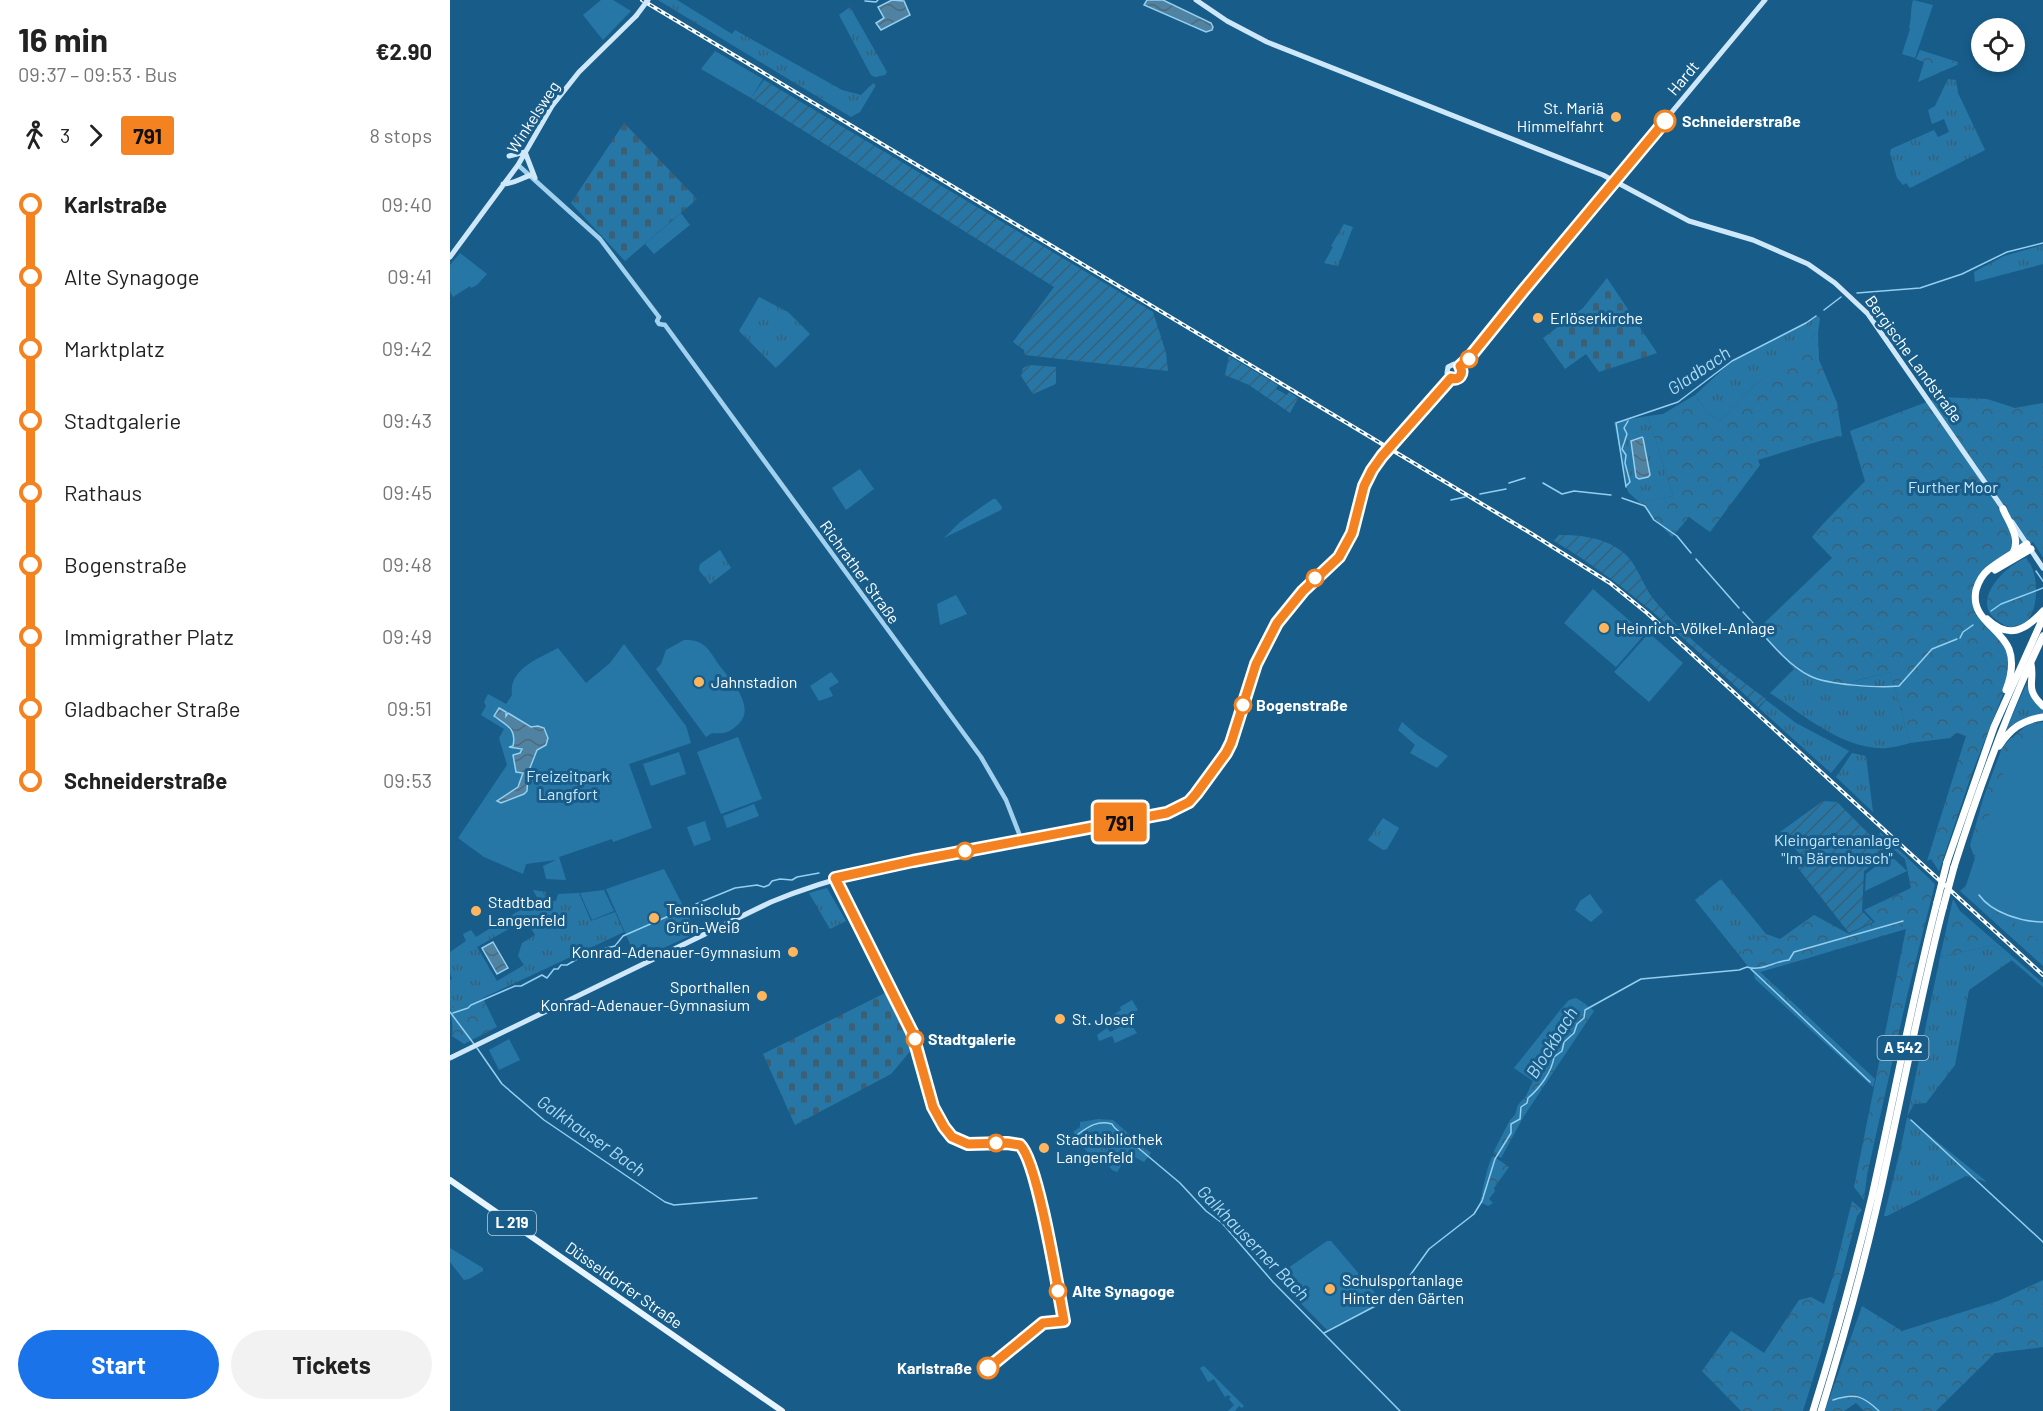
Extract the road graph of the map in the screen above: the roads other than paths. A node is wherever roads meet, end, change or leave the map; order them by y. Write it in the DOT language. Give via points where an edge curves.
graph roads {
  1 [pos="648,0"];
  2 [pos="1196,0"];
  3 [pos="1765,0"];
  4 [pos="525,152"];
  5 [pos="509,156"];
  6 [pos="518,165"];
  7 [pos="533,176"];
  8 [pos="1615,181"];
  9 [pos="503,184"];
  10 [pos="450,257"];
  11 [pos="660,317"];
  12 [pos="666,320"];
  13 [pos="1460,366"];
  14 [pos="1451,378"];
  15 [pos="1399,437"];
  16 [pos="1382,456"];
  17 [pos="2003,509"];
  18 [pos="2029,547"];
  19 [pos="2013,553"];
  20 [pos="2043,568"];
  21 [pos="2043,611"];
  22 [pos="2043,618"];
  23 [pos="2043,636"];
  24 [pos="2030,663"];
  25 [pos="2043,706"];
  26 [pos="2043,717"];
  27 [pos="1994,727"];
  28 [pos="1987,767"];
  29 [pos="1022,841"];
  30 [pos="450,1058"];
  31 [pos="450,1180"];
  32 [pos="1869,1224"];
  33 [pos="782,1411"];
  34 [pos="1813,1411"];
  35 [pos="1821,1411"];
  1 -- 4 [label="main road, Winkelsweg, bridge" via="616,38 579,72 552,106"];
  2 -- 8 [label="main road" via="1267,42"];
  3 -- 8 [label="main road, Hardt"];
  4 -- 5 [label="main road"];
  4 -- 6 [label="main road, Winkelsweg"];
  4 -- 7 [label="main road"];
  6 -- 7 [label="street"];
  6 -- 9 [label="main road, Winkelsweg"];
  7 -- 9 [label="main road"];
  7 -- 11 [label="street" via="600,239"];
  8 -- 13 [label="main road, Hardt"];
  8 -- 17 [label="main road, Bergische Landstraße" via="1689,221 1753,240 1808,264 1848,294 1887,339"];
  9 -- 10 [label="main road, Winkelsweg"];
  11 -- 12 [label="street"];
  11 -- 12 [label="street, Richrather Straße" via="659,324"];
  12 -- 29 [label="street, Richrather Straße" via="981,757 1006,800"];
  13 -- 14 [label="main road" via="1460,376"];
  13 -- 14 [label="main road" via="1448,367"];
  14 -- 15 [label="main road"];
  16 -- 29 [label="main road" via="1364,486 1352,533 1339,557 1293,602 1265,642 1231,743 1189,802 1167,813"];
  17 -- 18 [label="main road, Bergische Landstraße"];
  17 -- 19 [label="highway" via="2016,539"];
  18 -- 19 [label="highway"];
  18 -- 20 [label="main road, Bergische Landstraße"];
  18 -- 21 [label="highway" via="1989,575 1979,600 1989,621 2008,631 2026,627"];
  19 -- 27 [label="highway" via="1983,575 1975,599 1982,619 2005,642 2011,657 2009,680"];
  22 -- 27 [label="highway, A 542"];
  23 -- 24 [label="highway, A 542"];
  24 -- 25 [label="highway" via="2031,686"];
  24 -- 28 [label="highway, A 542"];
  26 -- 28 [label="highway" via="2013,729"];
  27 -- 32 [label="highway, A 542, bridge" via="1947,862 1920,970"];
  28 -- 32 [label="highway, A 542, bridge" via="1943,908 1878,1200"];
  29 -- 30 [label="main road" via="859,872 804,889"];
  31 -- 33 [label="main road, Düsseldorfer Straße / L 219"];
  32 -- 34 [label="highway, A 542"];
  32 -- 35 [label="highway, A 542" via="1846,1327"];
}
